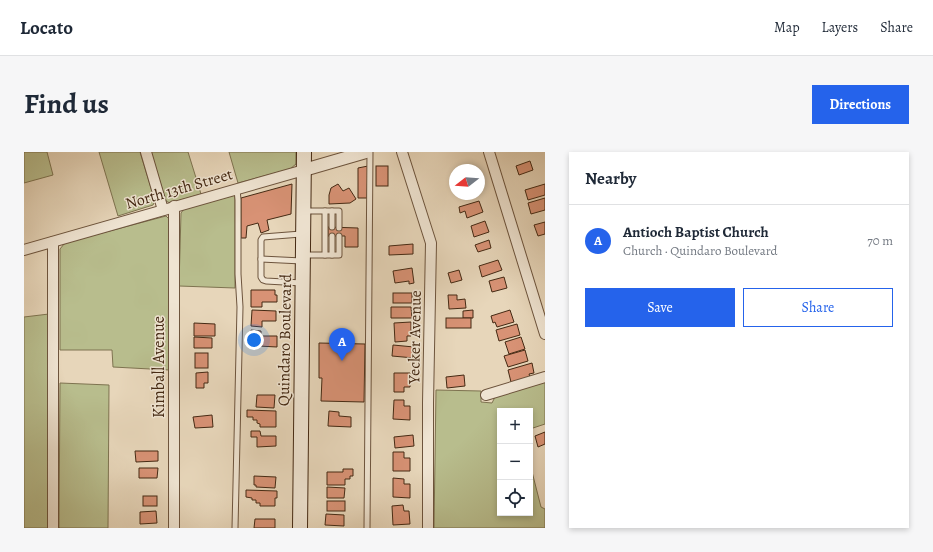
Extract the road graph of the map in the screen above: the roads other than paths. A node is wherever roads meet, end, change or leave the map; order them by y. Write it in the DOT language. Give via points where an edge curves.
graph roads {
  1 [pos="146,152"];
  2 [pos="304,152"];
  3 [pos="366,152"];
  4 [pos="370,152"];
  5 [pos="402,152"];
  6 [pos="489,152"];
  7 [pos="348,155"];
  8 [pos="304,170"];
  9 [pos="237,189"];
  10 [pos="174,206"];
  11 [pos="163,210"];
  12 [pos="304,211"];
  13 [pos="325,211"];
  14 [pos="332,211"];
  15 [pos="332,227"];
  16 [pos="339,228"];
  17 [pos="303,234"];
  18 [pos="332,236"];
  19 [pos="339,236"];
  20 [pos="53,242"];
  21 [pos="24,250"];
  22 [pos="325,255"];
  23 [pos="332,255"];
  24 [pos="303,258"];
  25 [pos="261,259"];
  26 [pos="303,283"];
  27 [pos="545,334"];
  28 [pos="545,377"];
  29 [pos="486,395"];
  30 [pos="53,528"];
  31 [pos="174,528"];
  32 [pos="235,528"];
  33 [pos="300,528"];
  34 [pos="368,528"];
  35 [pos="428,528"];
  1 -- 11 [label="street"];
  2 -- 8 [label="main road, Quindaro Boulevard"];
  3 -- 7 [label="street, North 13th Street"];
  4 -- 34 [label="lane"];
  5 -- 35 [label="street, Yecker Avenue" via="431,243"];
  6 -- 27 [label="street"];
  7 -- 8 [label="street, North 13th Street"];
  8 -- 9 [label="street, North 13th Street"];
  8 -- 12 [label="main road, Quindaro Boulevard"];
  9 -- 10 [label="street, North 13th Street"];
  9 -- 32 [label="lane" via="240,307"];
  10 -- 11 [label="street, North 13th Street"];
  10 -- 31 [label="street, Kimball Avenue"];
  11 -- 20 [label="street, North 13th Street"];
  12 -- 13 [label="lane"];
  12 -- 17 [label="main road, Quindaro Boulevard"];
  13 -- 14 [label="lane"];
  13 -- 22 [label="lane"];
  14 -- 15 [label="lane"];
  14 -- 16 [label="lane" via="339,211"];
  17 -- 24 [label="main road, Quindaro Boulevard"];
  17 -- 25 [label="lane" via="263,237"];
  18 -- 23 [label="lane"];
  19 -- 23 [label="lane" via="339,255"];
  20 -- 21 [label="street, North 13th Street"];
  20 -- 30 [label="street"];
  22 -- 23 [label="lane"];
  22 -- 24 [label="lane"];
  24 -- 25 [label="lane"];
  24 -- 26 [label="main road, Quindaro Boulevard"];
  25 -- 26 [label="lane" via="263,280"];
  26 -- 33 [label="main road, Quindaro Boulevard"];
  28 -- 29 [label="street"];
}
